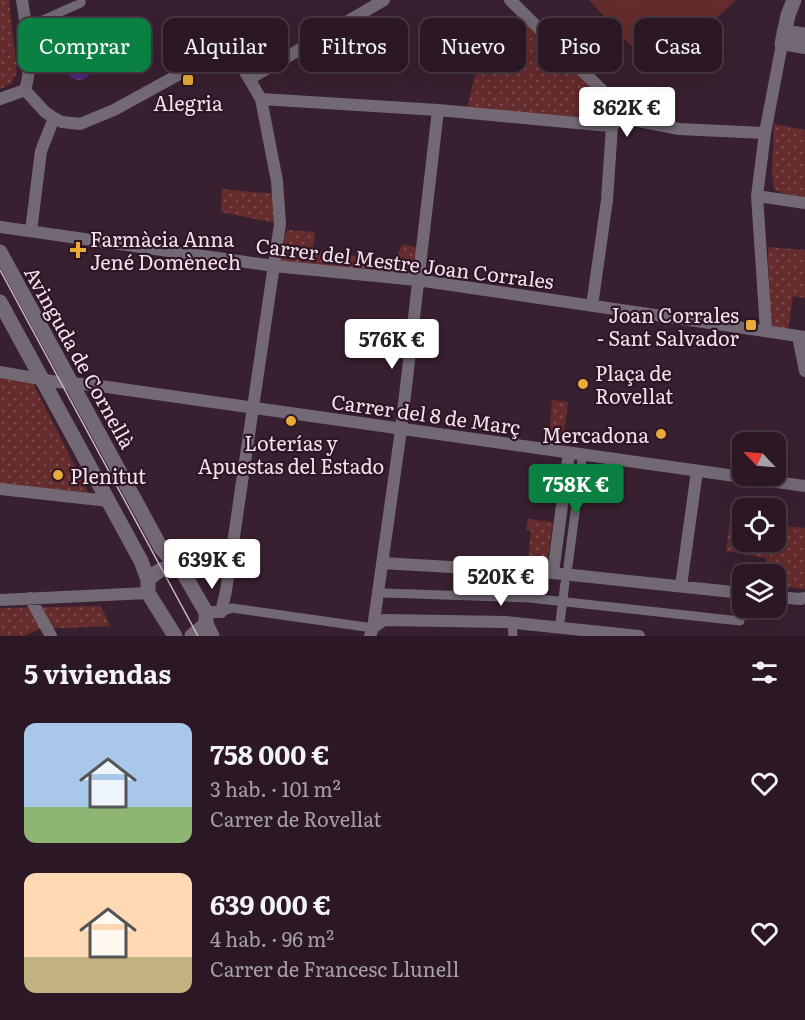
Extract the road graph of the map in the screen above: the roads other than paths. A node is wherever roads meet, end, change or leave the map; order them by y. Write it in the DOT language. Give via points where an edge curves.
graph roads {
  1 [pos="22,0"];
  2 [pos="81,0"];
  3 [pos="384,0"];
  4 [pos="510,0"];
  5 [pos="794,0"];
  6 [pos="47,18"];
  7 [pos="805,35"];
  8 [pos="783,38"];
  9 [pos="805,48"];
  10 [pos="251,78"];
  11 [pos="25,90"];
  12 [pos="0,99"];
  13 [pos="261,99"];
  14 [pos="438,110"];
  15 [pos="54,118"];
  16 [pos="620,119"];
  17 [pos="765,133"];
  18 [pos="757,196"];
  19 [pos="805,203"];
  20 [pos="0,227"];
  21 [pos="31,231"];
  22 [pos="0,252"];
  23 [pos="274,266"];
  24 [pos="417,280"];
  25 [pos="0,302"];
  26 [pos="592,306"];
  27 [pos="766,330"];
  28 [pos="802,336"];
  29 [pos="805,371"];
  30 [pos="0,372"];
  31 [pos="43,379"];
  32 [pos="72,383"];
  33 [pos="251,409"];
  34 [pos="401,430"];
  35 [pos="569,453"];
  36 [pos="582,460"];
  37 [pos="697,471"];
  38 [pos="805,486"];
  39 [pos="0,489"];
  40 [pos="109,501"];
  41 [pos="382,562"];
  42 [pos="568,566"];
  43 [pos="178,568"];
  44 [pos="553,573"];
  45 [pos="565,583"];
  46 [pos="148,586"];
  47 [pos="681,586"];
  48 [pos="384,593"];
  49 [pos="732,595"];
  50 [pos="30,598"];
  51 [pos="786,598"];
  52 [pos="805,598"];
  53 [pos="0,600"];
  54 [pos="562,601"];
  55 [pos="740,618"];
  56 [pos="211,621"];
  57 [pos="513,622"];
  58 [pos="560,622"];
  59 [pos="371,632"];
  60 [pos="51,636"];
  61 [pos="175,636"];
  62 [pos="192,636"];
  63 [pos="513,636"];
  64 [pos="639,636"];
  1 -- 11 [label="street" via="29,59"];
  2 -- 6 [label="street"];
  3 -- 10 [label="street"];
  4 -- 16 [label="street"];
  5 -- 8 [label="street"];
  7 -- 8 [label="street"];
  8 -- 9 [label="street"];
  8 -- 17 [label="street"];
  10 -- 13 [label="street"];
  10 -- 15 [label="street" via="234,53 219,51 91,120 80,124"];
  11 -- 12 [label="street"];
  11 -- 15 [label="street"];
  13 -- 14 [label="street"];
  13 -- 23 [label="street" via="277,181 279,224"];
  14 -- 16 [label="street"];
  14 -- 24 [label="street"];
  15 -- 21 [label="street" via="41,151"];
  16 -- 17 [label="street" via="679,129"];
  16 -- 26 [label="street"];
  17 -- 18 [label="street"];
  18 -- 19 [label="street"];
  18 -- 27 [label="street"];
  20 -- 21 [label="street, Carrer del Mestre Joan Corrales"];
  21 -- 23 [label="street, Carrer del Mestre Joan Corrales"];
  22 -- 32 [label="street, Avinguda de Cornellà"];
  23 -- 24 [label="street, Carrer del Mestre Joan Corrales"];
  23 -- 33 [label="street"];
  24 -- 26 [label="street, Carrer del Mestre Joan Corrales"];
  24 -- 34 [label="street"];
  25 -- 31 [label="street"];
  26 -- 27 [label="street, Carrer del Mestre Joan Corrales"];
  27 -- 28 [label="street, Carrer del Mestre Joan Corrales"];
  28 -- 29 [label="street"];
  30 -- 31 [label="street, Carrer del 8 de Març"];
  31 -- 32 [label="street, Carrer del 8 de Març"];
  31 -- 40 [label="street"];
  32 -- 33 [label="street, Carrer del 8 de Març"];
  32 -- 43 [label="street, Avinguda de Cornellà" via="161,548"];
  33 -- 34 [label="street, Carrer del 8 de Març"];
  33 -- 56 [label="street" via="227,584"];
  34 -- 35 [label="street, Carrer del 8 de Març"];
  34 -- 41 [label="street"];
  35 -- 37 [label="street, Carrer del 8 de Març"];
  35 -- 44 [label="street"];
  36 -- 42 [label="street"];
  37 -- 38 [label="street, Carrer del 8 de Març"];
  37 -- 47 [label="street"];
  39 -- 40 [label="street"];
  40 -- 46 [label="street" via="141,561"];
  41 -- 44 [label="street"];
  41 -- 59 [label="street"];
  43 -- 46 [label="street" via="159,570"];
  43 -- 56 [label="street, Avinguda de Cornellà"];
  44 -- 47 [label="street"];
  45 -- 54 [label="street"];
  46 -- 50 [label="street"];
  46 -- 61 [label="street"];
  47 -- 49 [label="street"];
  48 -- 54 [label="street"];
  50 -- 53 [label="street"];
  50 -- 60 [label="street"];
  51 -- 52 [label="street"];
  54 -- 55 [label="street" via="740,621"];
  54 -- 58 [label="street"];
  56 -- 59 [label="street" via="232,608"];
  56 -- 62 [label="street"];
  57 -- 59 [label="street" via="384,620"];
  57 -- 63 [label="street"];
  57 -- 64 [label="street"];
}
